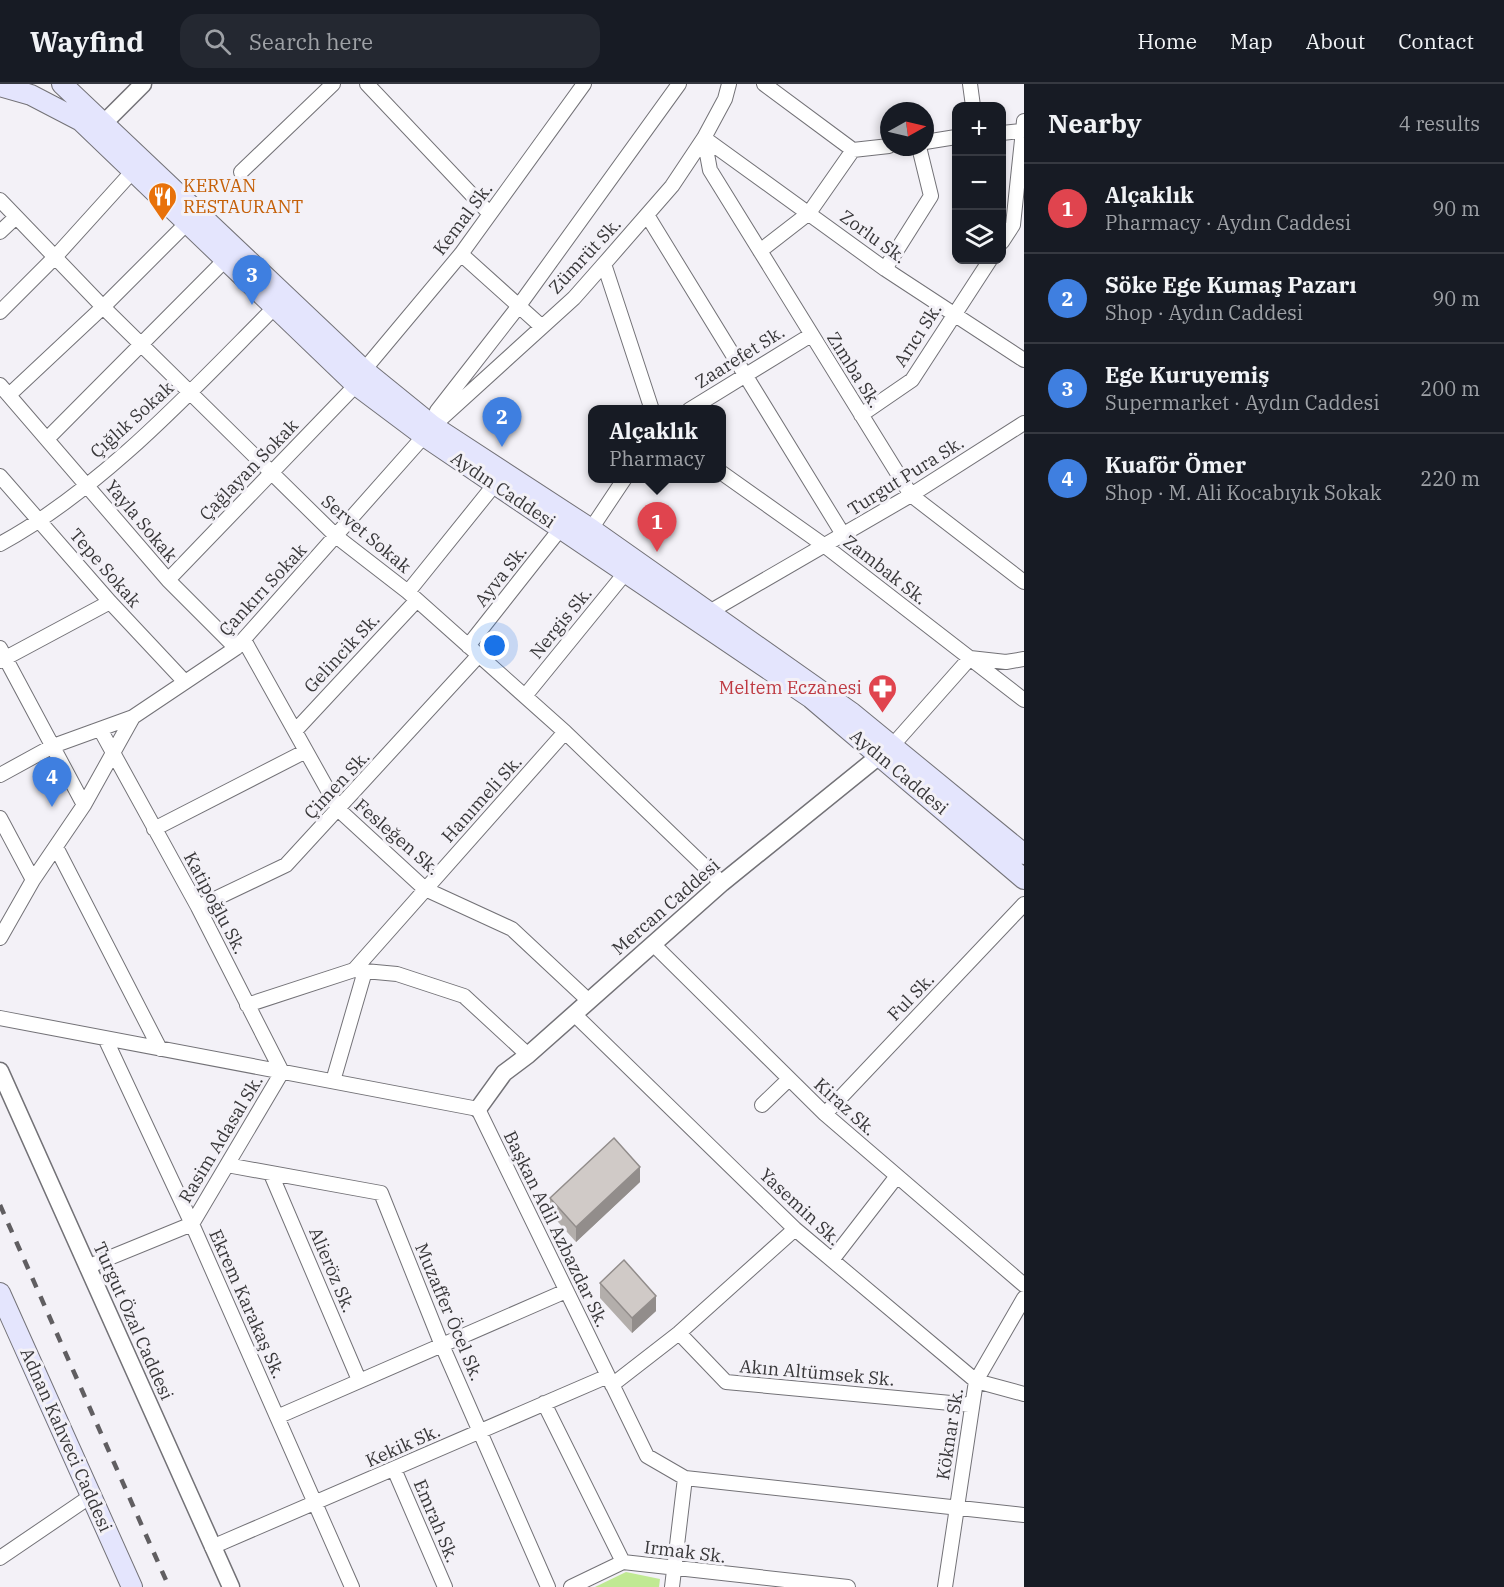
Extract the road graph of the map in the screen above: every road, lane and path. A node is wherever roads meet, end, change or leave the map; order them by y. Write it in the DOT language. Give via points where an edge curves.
graph roads {
  1 [pos="12,84"];
  2 [pos="62,84"];
  3 [pos="143,84"];
  4 [pos="333,84"];
  5 [pos="367,84"];
  6 [pos="584,84"];
  7 [pos="679,84"];
  8 [pos="729,84"];
  9 [pos="764,84"];
  10 [pos="970,84"];
  11 [pos="0,86"];
  12 [pos="972,102"];
  13 [pos="105,122"];
  14 [pos="1022,126"];
  15 [pos="1006,131"];
  16 [pos="704,138"];
  17 [pos="952,138"];
  18 [pos="934,141"];
  19 [pos="880,147"];
  20 [pos="853,150"];
  21 [pos="921,156"];
  22 [pos="132,172"];
  23 [pos="241,172"];
  24 [pos="0,200"];
  25 [pos="810,213"];
  26 [pos="490,214"];
  27 [pos="647,215"];
  28 [pos="16,217"];
  29 [pos="189,222"];
  30 [pos="1018,223"];
  31 [pos="0,232"];
  32 [pos="1006,237"];
  33 [pos="760,251"];
  34 [pos="461,254"];
  35 [pos="56,256"];
  36 [pos="225,260"];
  37 [pos="604,264"];
  38 [pos="987,264"];
  39 [pos="885,269"];
  40 [pos="275,307"];
  41 [pos="518,307"];
  42 [pos="103,308"];
  43 [pos="0,312"];
  44 [pos="953,314"];
  45 [pos="540,326"];
  46 [pos="811,335"];
  47 [pos="142,345"];
  48 [pos="1017,347"];
  49 [pos="1024,360"];
  50 [pos="746,374"];
  51 [pos="360,378"];
  52 [pos="4,390"];
  53 [pos="190,392"];
  54 [pos="650,405"];
  55 [pos="697,405"];
  56 [pos="861,415"];
  57 [pos="1024,423"];
  58 [pos="428,431"];
  59 [pos="47,439"];
  60 [pos="271,472"];
  61 [pos="726,476"];
  62 [pos="0,477"];
  63 [pos="622,483"];
  64 [pos="495,484"];
  65 [pos="87,485"];
  66 [pos="911,495"];
  67 [pos="40,522"];
  68 [pos="561,528"];
  69 [pos="591,529"];
  70 [pos="844,536"];
  71 [pos="337,537"];
  72 [pos="0,544"];
  73 [pos="825,546"];
  74 [pos="626,572"];
  75 [pos="168,580"];
  76 [pos="1024,582"];
  77 [pos="412,596"];
  78 [pos="110,602"];
  79 [pos="711,611"];
  80 [pos="240,644"];
  81 [pos="474,651"];
  82 [pos="2,655"];
  83 [pos="970,658"];
  84 [pos="1024,659"];
  85 [pos="185,682"];
  86 [pos="525,696"];
  87 [pos="1024,700"];
  88 [pos="133,717"];
  89 [pos="100,729"];
  90 [pos="295,731"];
  91 [pos="565,732"];
  92 [pos="52,746"];
  93 [pos="306,751"];
  94 [pos="886,751"];
  95 [pos="113,753"];
  96 [pos="0,775"];
  97 [pos="84,805"];
  98 [pos="339,810"];
  99 [pos="0,818"];
  100 [pos="154,829"];
  101 [pos="56,847"];
  102 [pos="1024,854"];
  103 [pos="1024,879"];
  104 [pos="33,880"];
  105 [pos="722,883"];
  106 [pos="425,889"];
  107 [pos="1024,904"];
  108 [pos="198,907"];
  109 [pos="0,938"];
  110 [pos="653,944"];
  111 [pos="359,970"];
  112 [pos="589,1001"];
  113 [pos="248,1005"];
  114 [pos="574,1014"];
  115 [pos="0,1018"];
  116 [pos="105,1038"];
  117 [pos="160,1049"];
  118 [pos="528,1055"];
  119 [pos="0,1071"];
  120 [pos="282,1072"];
  121 [pos="789,1079"];
  122 [pos="333,1082"];
  123 [pos="762,1105"];
  124 [pos="478,1109"];
  125 [pos="825,1114"];
  126 [pos="227,1165"];
  127 [pos="271,1174"];
  128 [pos="897,1176"];
  129 [pos="192,1224"];
  130 [pos="795,1229"];
  131 [pos="832,1260"];
  132 [pos="87,1267"];
  133 [pos="1024,1285"];
  134 [pos="566,1291"];
  135 [pos="0,1293"];
  136 [pos="1024,1298"];
  137 [pos="679,1332"];
  138 [pos="441,1343"];
  139 [pos="359,1380"];
  140 [pos="610,1380"];
  141 [pos="976,1381"];
  142 [pos="1024,1394"];
  143 [pos="544,1403"];
  144 [pos="972,1405"];
  145 [pos="277,1417"];
  146 [pos="480,1432"];
  147 [pos="394,1469"];
  148 [pos="685,1478"];
  149 [pos="91,1496"];
  150 [pos="316,1504"];
  151 [pos="957,1506"];
  152 [pos="1024,1515"];
  153 [pos="212,1547"];
  154 [pos="0,1558"];
  155 [pos="622,1562"];
  156 [pos="674,1570"];
  157 [pos="132,1587"];
  158 [pos="231,1587"];
  159 [pos="352,1587"];
  160 [pos="445,1587"];
  161 [pos="548,1587"];
  162 [pos="571,1587"];
  163 [pos="672,1587"];
  164 [pos="848,1587"];
  165 [pos="945,1587"];
  1 -- 11 [label="main road, Aydın Caddesi"];
  2 -- 13 [label="main road, Aydın Caddesi"];
  3 -- 13 [label="street"];
  4 -- 23 [label="street"];
  5 -- 26 [label="street"];
  6 -- 26 [label="street, Kemal Sk."];
  7 -- 41 [label="street"];
  8 -- 16 [label="street, Zümrüt Sk."];
  9 -- 20 [label="street"];
  10 -- 12 [label="street"];
  11 -- 22 [label="main road, Aydın Caddesi" via="31,95 81,121"];
  13 -- 51 [label="main road, Aydın Caddesi"];
  14 -- 15 [label="street"];
  14 -- 30 [label="street"];
  16 -- 25 [label="street, Zorlu Sk."];
  16 -- 27 [label="street, Zümrüt Sk."];
  16 -- 33 [label="street, Zımba Sk." via="710,170"];
  17 -- 18 [label="street"];
  19 -- 20 [label="street"];
  20 -- 25 [label="street"];
  21 -- 39 [label="street" via="931,196"];
  22 -- 29 [label="main road, Aydın Caddesi"];
  22 -- 35 [label="street"];
  24 -- 28 [label="street, Servet Sokak"];
  25 -- 33 [label="street"];
  25 -- 39 [label="street, Zorlu Sk."];
  26 -- 34 [label="street, Kemal Sk."];
  27 -- 37 [label="street, Zümrüt Sk."];
  27 -- 50 [label="street"];
  28 -- 31 [label="street"];
  28 -- 35 [label="street, Servet Sokak"];
  29 -- 36 [label="main road, Aydın Caddesi"];
  29 -- 42 [label="street"];
  30 -- 32 [label="street"];
  33 -- 46 [label="street, Zımba Sk."];
  34 -- 41 [label="street"];
  34 -- 51 [label="street, Kemal Sk."];
  35 -- 42 [label="street, Servet Sokak"];
  35 -- 43 [label="street"];
  36 -- 40 [label="main road, Aydın Caddesi"];
  36 -- 47 [label="street"];
  37 -- 45 [label="street, Zümrüt Sk." via="574,298"];
  37 -- 54 [label="street"];
  38 -- 44 [label="street, Arıcı Sk."];
  39 -- 44 [label="street, Zorlu Sk."];
  40 -- 51 [label="main road, Aydın Caddesi"];
  40 -- 53 [label="street, Çığlık Sokak"];
  41 -- 45 [label="street"];
  41 -- 58 [label="street" via="436,411"];
  42 -- 47 [label="street, Servet Sokak"];
  42 -- 52 [label="street"];
  44 -- 48 [label="street, Zorlu Sk."];
  44 -- 56 [label="street, Arıcı Sk." via="912,380"];
  45 -- 58 [label="street, Zümrüt Sk."];
  46 -- 50 [label="street, Zaarefet Sk."];
  46 -- 56 [label="street, Zımba Sk."];
  47 -- 53 [label="street, Servet Sokak"];
  47 -- 59 [label="street"];
  48 -- 49 [label="street, Zorlu Sk."];
  50 -- 55 [label="street, Zaarefet Sk."];
  50 -- 70 [label="street"];
  51 -- 58 [label="main road, Aydın Caddesi"];
  51 -- 60 [label="street, Çağlayan Sokak"];
  52 -- 59 [label="street, Yayla Sokak"];
  53 -- 60 [label="street, Servet Sokak"];
  53 -- 65 [label="street, Çığlık Sokak"];
  56 -- 66 [label="street, Zımba Sk."];
  57 -- 66 [label="street, Turgut Pura Sk."];
  58 -- 64 [label="main road, Aydın Caddesi"];
  58 -- 69 [label="main road, Aydın Caddesi"];
  58 -- 71 [label="street, Çankırı Sokak"];
  59 -- 65 [label="street, Yayla Sokak"];
  60 -- 71 [label="street, Servet Sokak"];
  60 -- 75 [label="street, Çağlayan Sokak"];
  61 -- 73 [label="street, Zambak Sk."];
  62 -- 67 [label="street, Tepe Sokak"];
  63 -- 69 [label="street"];
  64 -- 68 [label="main road, Aydın Caddesi"];
  64 -- 77 [label="street, Gelincik Sk."];
  65 -- 67 [label="street, Çığlık Sokak"];
  65 -- 75 [label="street, Yayla Sokak"];
  66 -- 70 [label="street, Turgut Pura Sk."];
  66 -- 76 [label="street, Zımba Sk."];
  67 -- 72 [label="street, Çığlık Sokak"];
  67 -- 78 [label="street, Tepe Sokak"];
  68 -- 74 [label="main road, Aydın Caddesi"];
  68 -- 81 [label="street, Ayva Sk."];
  69 -- 79 [label="main road, Aydın Caddesi"];
  70 -- 73 [label="street, Turgut Pura Sk."];
  71 -- 77 [label="street, Servet Sokak"];
  71 -- 80 [label="street, Çankırı Sokak"];
  73 -- 79 [label="street, Turgut Pura Sk."];
  73 -- 83 [label="street, Zambak Sk."];
  74 -- 86 [label="street, Nergis Sk."];
  74 -- 94 [label="main road, Aydın Caddesi"];
  75 -- 80 [label="street, Yayla Sokak"];
  77 -- 81 [label="street, Servet Sokak"];
  77 -- 90 [label="street, Gelincik Sk."];
  78 -- 82 [label="street"];
  78 -- 85 [label="street, Tepe Sokak"];
  79 -- 94 [label="main road, Aydın Caddesi" via="852,713"];
  80 -- 85 [label="street, Çankırı Sokak"];
  80 -- 90 [label="street, Fesleğen Sk."];
  81 -- 86 [label="street, Servet Sokak"];
  81 -- 98 [label="street, Çimen Sk."];
  82 -- 92 [label="street"];
  83 -- 84 [label="street" via="1005,662"];
  83 -- 87 [label="street, Zambak Sk."];
  83 -- 94 [label="street"];
  85 -- 88 [label="street, Çankırı Sokak"];
  86 -- 91 [label="street, Servet Sokak"];
  88 -- 89 [label="street, Çankırı Sokak"];
  88 -- 95 [label="street"];
  89 -- 92 [label="street, Çankırı Sokak"];
  89 -- 95 [label="street, Katipoğlu Sk."];
  90 -- 93 [label="street, Fesleğen Sk."];
  91 -- 105 [label="street, Servet Sokak"];
  91 -- 106 [label="street, Hanımeli Sk."];
  92 -- 96 [label="street, Çankırı Sokak"];
  92 -- 97 [label="street"];
  93 -- 98 [label="street, Fesleğen Sk."];
  93 -- 100 [label="street"];
  94 -- 102 [label="main road, Aydın Caddesi"];
  94 -- 103 [label="main road, Aydın Caddesi"];
  94 -- 105 [label="street, Mercan Caddesi"];
  95 -- 97 [label="street"];
  95 -- 100 [label="street, Katipoğlu Sk."];
  97 -- 101 [label="street"];
  98 -- 106 [label="street, Fesleğen Sk."];
  98 -- 108 [label="street, Çimen Sk." via="286,865"];
  99 -- 104 [label="street"];
  100 -- 108 [label="street, Katipoğlu Sk."];
  101 -- 104 [label="street"];
  101 -- 117 [label="street"];
  104 -- 109 [label="street"];
  105 -- 110 [label="street, Mercan Caddesi"];
  106 -- 111 [label="street, Hanımeli Sk."];
  106 -- 112 [label="street, Fesleğen Sk." via="512,929"];
  107 -- 125 [label="street, Ful Sk."];
  108 -- 113 [label="street, Katipoğlu Sk."];
  110 -- 112 [label="street, Mercan Caddesi"];
  110 -- 121 [label="street, Kiraz Sk."];
  111 -- 113 [label="street"];
  111 -- 118 [label="street" via="397,974 464,996"];
  111 -- 122 [label="street"];
  112 -- 114 [label="street, Mercan Caddesi"];
  113 -- 120 [label="street, Katipoğlu Sk."];
  114 -- 118 [label="street, Mercan Caddesi"];
  114 -- 130 [label="street, Yasemin Sk."];
  115 -- 116 [label="street"];
  116 -- 117 [label="street"];
  116 -- 129 [label="street, Ekrem Karakaş Sk."];
  117 -- 120 [label="street"];
  118 -- 124 [label="street, Mercan Caddesi" via="504,1073"];
  119 -- 132 [label="street, Turgut Özal Caddesi"];
  120 -- 122 [label="street"];
  120 -- 126 [label="street, Rasim Adasal Sk."];
  121 -- 123 [label="street"];
  121 -- 125 [label="street, Kiraz Sk."];
  122 -- 124 [label="street"];
  124 -- 134 [label="street, Başkan Adil Azbazdar Sk."];
  125 -- 128 [label="street, Kiraz Sk."];
  126 -- 127 [label="street, Muzaffer Öcel Sk."];
  126 -- 129 [label="street, Rasim Adasal Sk."];
  127 -- 138 [label="street, Muzaffer Öcel Sk." via="381,1193"];
  127 -- 139 [label="street, Alieröz Sk."];
  128 -- 131 [label="street"];
  128 -- 133 [label="street, Kiraz Sk."];
  129 -- 132 [label="street"];
  129 -- 145 [label="street, Ekrem Karakaş Sk."];
  130 -- 131 [label="street, Yasemin Sk."];
  130 -- 137 [label="street, Kekik Sk."];
  131 -- 141 [label="street, Yasemin Sk."];
  132 -- 153 [label="street, Turgut Özal Caddesi"];
  134 -- 138 [label="street"];
  134 -- 140 [label="street, Başkan Adil Azbazdar Sk."];
  135 -- 149 [label="main road, Adnan Kahveci Caddesi"];
  136 -- 141 [label="street, Köknar Sk."];
  137 -- 140 [label="street, Kekik Sk."];
  137 -- 144 [label="street, Akın Altümsek Sk." via="726,1382"];
  138 -- 139 [label="street"];
  138 -- 146 [label="street, Muzaffer Öcel Sk."];
  139 -- 145 [label="street"];
  140 -- 143 [label="street, Kekik Sk."];
  140 -- 148 [label="street, Başkan Adil Azbazdar Sk." via="647,1456"];
  141 -- 142 [label="street, Yasemin Sk."];
  141 -- 144 [label="street, Köknar Sk."];
  143 -- 146 [label="street, Kekik Sk."];
  143 -- 155 [label="street, Irmak Sk."];
  144 -- 151 [label="street, Köknar Sk."];
  145 -- 150 [label="street, Ekrem Karakaş Sk."];
  146 -- 147 [label="street, Kekik Sk."];
  146 -- 161 [label="street, Muzaffer Öcel Sk."];
  147 -- 150 [label="street, Kekik Sk."];
  147 -- 160 [label="street, Emrah Sk."];
  148 -- 151 [label="street, Başkan Adil Azbazdar Sk."];
  148 -- 156 [label="street"];
  149 -- 154 [label="street"];
  149 -- 157 [label="main road, Adnan Kahveci Caddesi"];
  150 -- 153 [label="street, Kekik Sk."];
  150 -- 159 [label="street, Ekrem Karakaş Sk."];
  151 -- 152 [label="street, Başkan Adil Azbazdar Sk."];
  151 -- 165 [label="street, Köknar Sk."];
  153 -- 158 [label="street, Turgut Özal Caddesi"];
  155 -- 156 [label="street, Irmak Sk."];
  155 -- 162 [label="street"];
  156 -- 163 [label="street"];
  156 -- 164 [label="street, Irmak Sk."];
}
